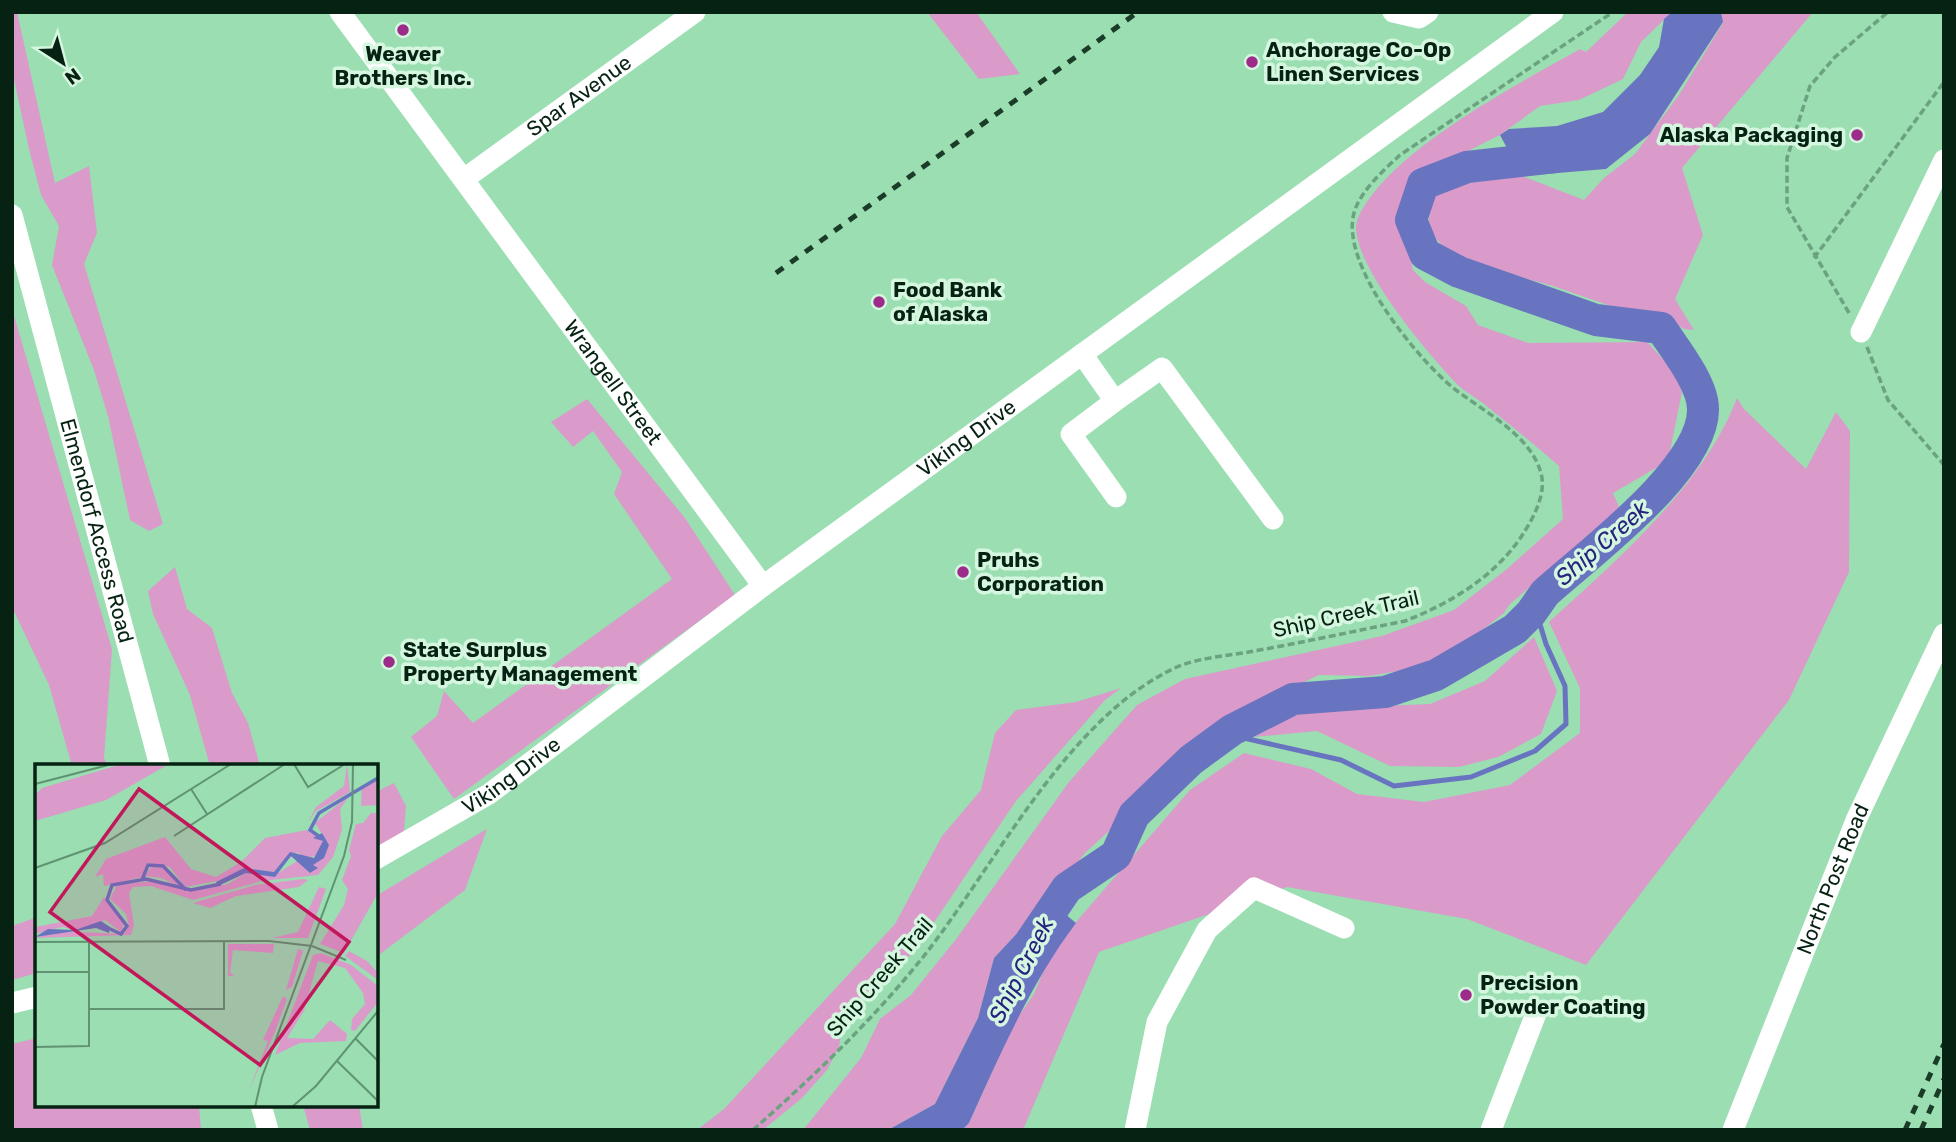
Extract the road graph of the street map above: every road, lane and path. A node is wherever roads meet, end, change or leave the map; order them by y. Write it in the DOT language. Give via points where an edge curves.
graph roads {
  1 [pos="340,12"];
  2 [pos="695,12"];
  3 [pos="1393,12"];
  4 [pos="1428,12"];
  5 [pos="1553,12"];
  6 [pos="1613,12"];
  7 [pos="1888,12"];
  8 [pos="1944,82"];
  9 [pos="1787,158"];
  10 [pos="1944,160"];
  11 [pos="464,179"];
  12 [pos="12,215"];
  13 [pos="1814,258"];
  14 [pos="1861,332"];
  15 [pos="1082,354"];
  16 [pos="1115,401"];
  17 [pos="1116,497"];
  18 [pos="1273,519"];
  19 [pos="763,586"];
  20 [pos="1944,634"];
  21 [pos="159,764"];
  22 [pos="378,858"];
  23 [pos="1344,928"];
  24 [pos="35,997"];
  25 [pos="12,1003"];
  26 [pos="1537,1011"];
  27 [pos="262,1107"];
  28 [pos="268,1130"];
  29 [pos="753,1130"];
  30 [pos="1135,1130"];
  31 [pos="1491,1130"];
  32 [pos="1733,1130"];
  1 -- 11 [label="street, Wrangell Street"];
  2 -- 11 [label="street, Spar Avenue"];
  3 -- 4 [label="street" via="1419,18"];
  5 -- 15 [label="street, Viking Drive"];
  6 -- 29 [label="path, Ship Creek Trail" via="1400,155 1354,211 1353,243 1378,300 1444,379 1517,438 1538,465 1542,492 1529,526 1516,544 1477,582 1433,610 1405,621 1197,661 1161,675 1135,694 1102,722 1027,806 910,972 825,1063"];
  7 -- 9 [label="path" via="1835,57 1810,86"];
  8 -- 13 [label="path"];
  10 -- 14 [label="street"];
  11 -- 19 [label="street, Wrangell Street"];
  12 -- 21 [label="street, Elmendorf Access Road"];
  15 -- 16 [label="street"];
  15 -- 19 [label="street, Viking Drive"];
  16 -- 17 [label="street" via="1071,434"];
  16 -- 18 [label="street" via="1162,368"];
  19 -- 22 [label="street, Viking Drive" via="489,794"];
  20 -- 32 [label="street, North Post Road" via="1857,818"];
  23 -- 30 [label="street" via="1254,888 1207,930 1157,1021"];
  24 -- 25 [label="street"];
  26 -- 31 [label="street"];
  27 -- 28 [label="street"];
}
